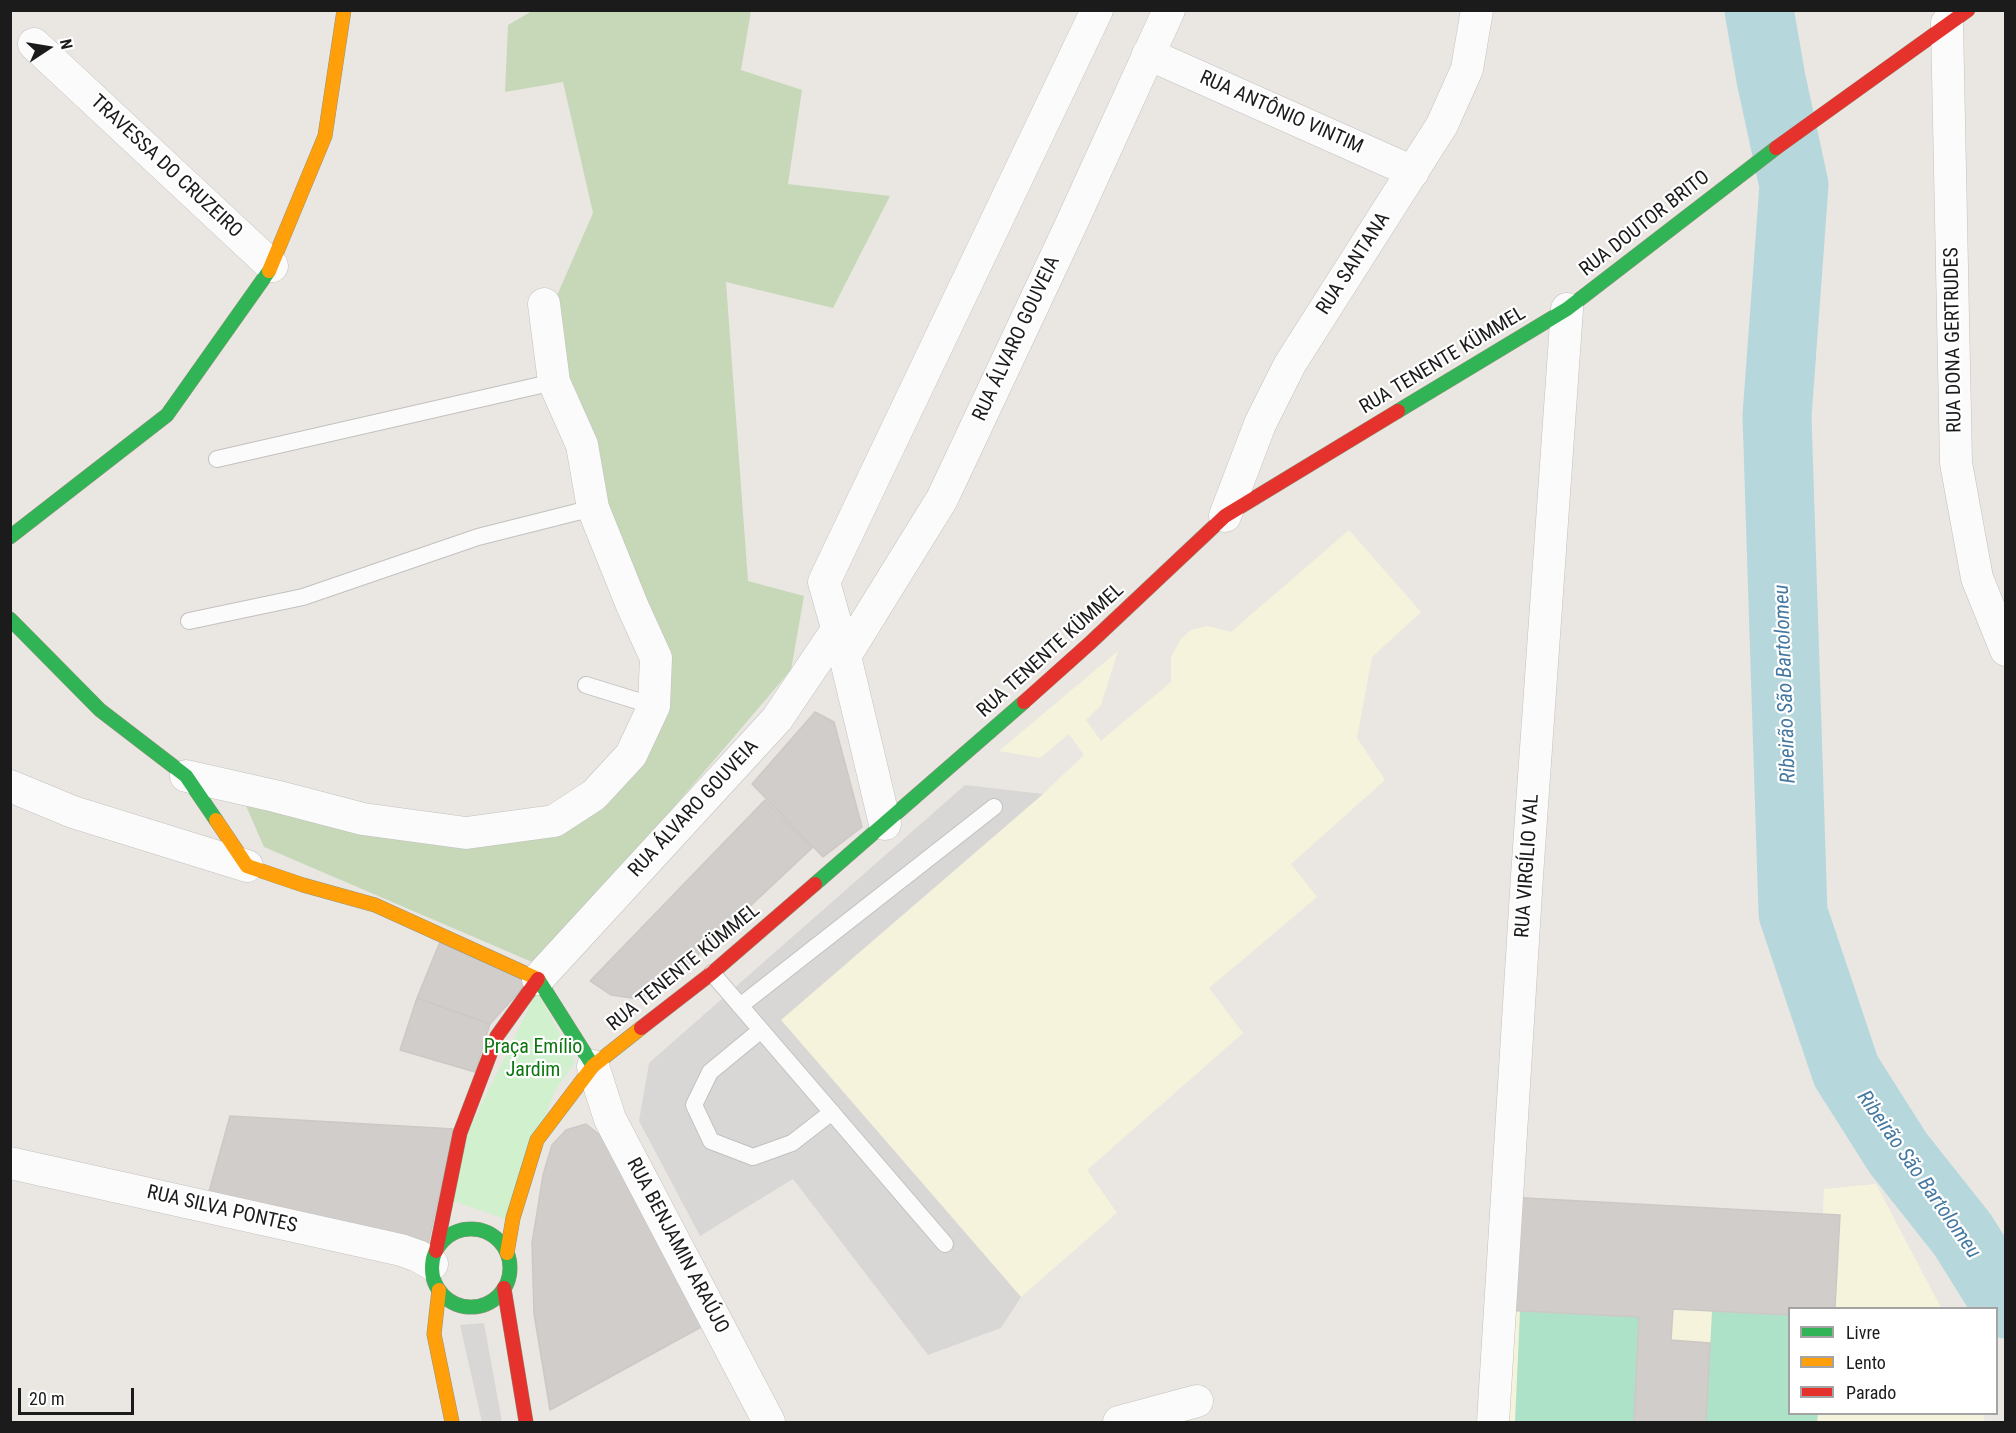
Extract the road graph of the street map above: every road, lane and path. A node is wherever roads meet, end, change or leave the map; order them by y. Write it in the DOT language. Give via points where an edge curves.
graph roads {
  1 [pos="344,10"];
  2 [pos="1097,10"];
  3 [pos="1169,10"];
  4 [pos="1477,10"];
  5 [pos="1958,17"];
  6 [pos="34,44"];
  7 [pos="1148,54"];
  8 [pos="1413,172"];
  9 [pos="272,266"];
  10 [pos="544,304"];
  11 [pos="1567,309"];
  12 [pos="554,382"];
  13 [pos="217,459"];
  14 [pos="593,508"];
  15 [pos="1225,516"];
  16 [pos="10,537"];
  17 [pos="10,619"];
  18 [pos="189,621"];
  19 [pos="841,643"];
  20 [pos="2006,650"];
  21 [pos="586,685"];
  22 [pos="654,706"];
  23 [pos="186,776"];
  24 [pos="10,786"];
  25 [pos="994,807"];
  26 [pos="885,824"];
  27 [pos="247,866"];
  28 [pos="712,973"];
  29 [pos="538,979"];
  30 [pos="740,1006"];
  31 [pos="761,1030"];
  32 [pos="593,1066"];
  33 [pos="832,1112"];
  34 [pos="10,1163"];
  35 [pos="945,1244"];
  36 [pos="507,1253"];
  37 [pos="435,1269"];
  38 [pos="504,1288"];
  39 [pos="1197,1401"];
  40 [pos="452,1422"];
  41 [pos="526,1422"];
  42 [pos="769,1422"];
  43 [pos="1119,1422"];
  44 [pos="1493,1422"];
  1 -- 9 [label="street" via="325,136"];
  2 -- 19 [label="street" via="824,582"];
  3 -- 7 [label="street, RUA ÁLVARO GOUVEIA"];
  4 -- 8 [label="street, RUA SANTANA" via="1467,69 1442,125"];
  5 -- 11 [label="street, RUA DOUTOR BRITO" via="1747,169"];
  5 -- 20 [label="street, RUA DONA GERTRUDES" via="1956,463 1977,578"];
  6 -- 9 [label="street, TRAVESSA DO CRUZEIRO"];
  7 -- 8 [label="street, RUA ANTÔNIO VINTIM"];
  7 -- 19 [label="street, RUA ÁLVARO GOUVEIA" via="942,499"];
  8 -- 15 [label="street, RUA SANTANA" via="1290,364 1260,424"];
  9 -- 16 [label="street" via="167,415"];
  10 -- 12 [label="street"];
  11 -- 15 [label="street, RUA TENENTE KÜMMEL"];
  11 -- 44 [label="street, RUA VIRGÍLIO VAL"];
  12 -- 13 [label="lane"];
  12 -- 14 [label="street" via="582,445"];
  14 -- 18 [label="lane" via="478,537 303,597"];
  14 -- 22 [label="street" via="656,658"];
  15 -- 26 [label="street, RUA TENENTE KÜMMEL" via="1090,643"];
  17 -- 23 [label="street" via="100,710"];
  19 -- 26 [label="street"];
  19 -- 29 [label="street, RUA ÁLVARO GOUVEIA" via="777,719"];
  21 -- 22 [label="lane"];
  22 -- 23 [label="street" via="631,755 594,795 554,821 466,833 363,819"];
  23 -- 27 [label="street"];
  24 -- 27 [label="street" via="73,812"];
  25 -- 30 [label="lane"];
  26 -- 28 [label="street, RUA TENENTE KÜMMEL"];
  27 -- 29 [label="street" via="375,904"];
  28 -- 30 [label="lane"];
  28 -- 32 [label="street, RUA TENENTE KÜMMEL"];
  29 -- 32 [label="street"];
  29 -- 37 [label="street" via="497,1036 460,1133"];
  30 -- 31 [label="lane"];
  31 -- 33 [label="lane"];
  31 -- 33 [label="lane" via="710,1072 694,1105 711,1141 753,1157 792,1143"];
  32 -- 36 [label="street, RUA TENENTE KÜMMEL" via="537,1140 513,1218"];
  32 -- 42 [label="street, RUA BENJAMIN ARAÚJO" via="610,1119"];
  33 -- 35 [label="lane"];
  34 -- 37 [label="street, RUA SILVA PONTES" via="401,1250 418,1256"];
  36 -- 37 [label="street" via="491,1234 466,1229 443,1240"];
  36 -- 38 [label="street" via="509,1277"];
  37 -- 38 [label="street" via="448,1299 460,1305 486,1304"];
  37 -- 40 [label="street" via="434,1334"];
  38 -- 41 [label="street"];
  39 -- 43 [label="street"];
}
